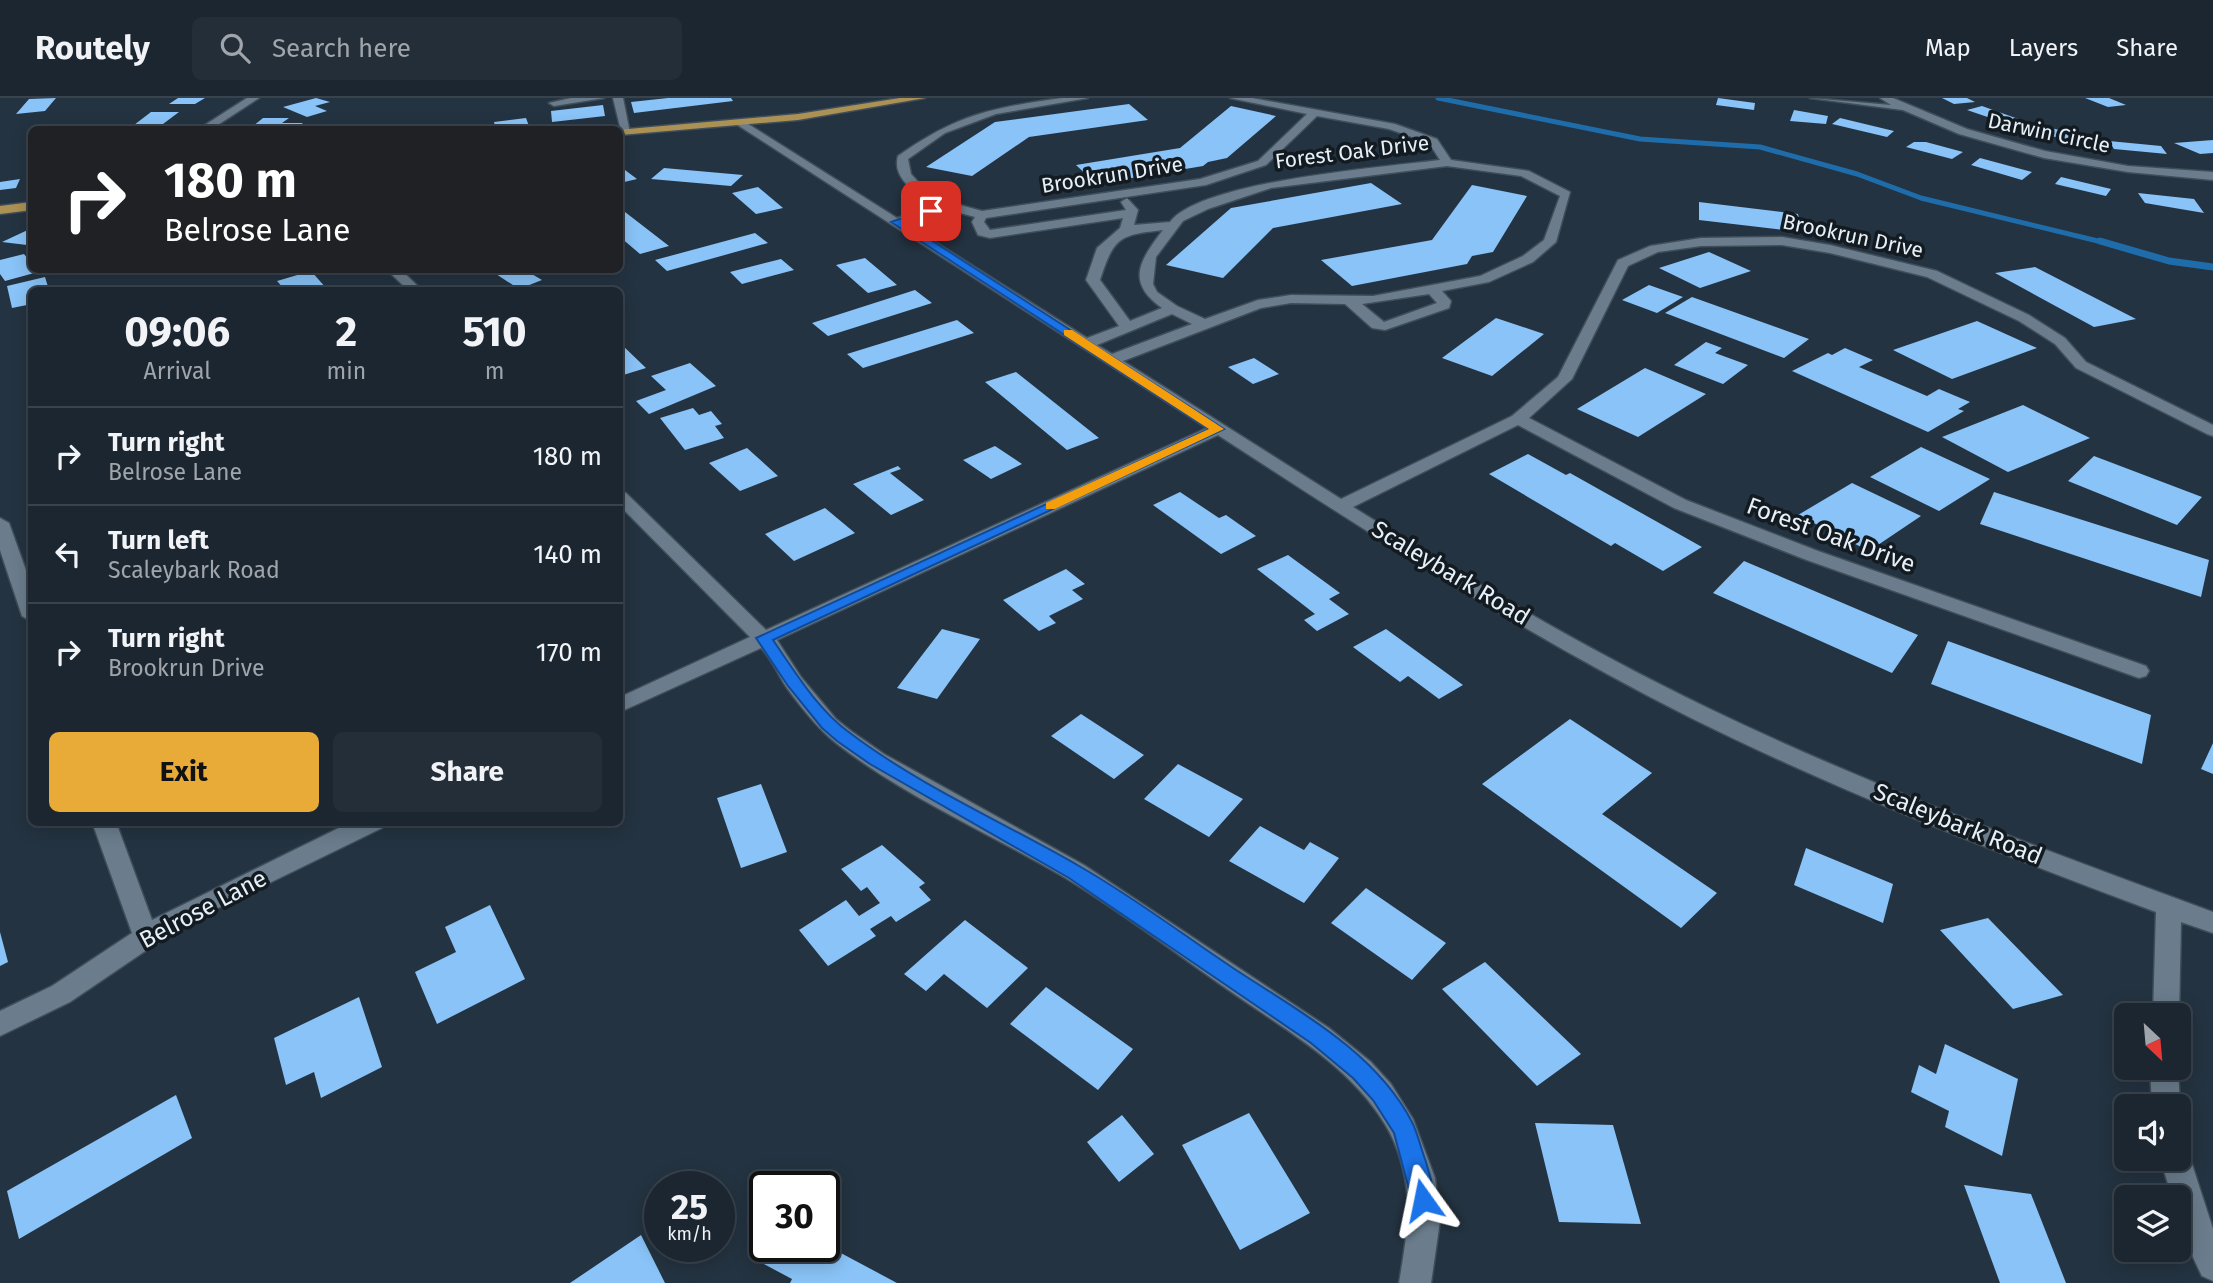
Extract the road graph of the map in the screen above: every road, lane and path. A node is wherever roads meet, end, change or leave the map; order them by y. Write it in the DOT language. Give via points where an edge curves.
graph roads {
  1 [pos="254,98"];
  2 [pos="599,98"];
  3 [pos="618,98"];
  4 [pos="920,98"];
  5 [pos="1083,98"];
  6 [pos="1235,98"];
  7 [pos="1815,98"];
  8 [pos="1885,98"];
  9 [pos="554,103"];
  10 [pos="1908,110"];
  11 [pos="1315,112"];
  12 [pos="741,124"];
  13 [pos="208,126"];
  14 [pos="621,126"];
  15 [pos="623,135"];
  16 [pos="1447,163"];
  17 [pos="2213,176"];
  18 [pos="1123,195"];
  19 [pos="28,206"];
  20 [pos="949,206"];
  21 [pos="1204,206"];
  22 [pos="0,210"];
  23 [pos="1132,213"];
  24 [pos="982,215"];
  25 [pos="896,222"];
  26 [pos="1174,225"];
  27 [pos="1126,230"];
  28 [pos="397,273"];
  29 [pos="412,287"];
  30 [pos="1434,291"];
  31 [pos="1349,300"];
  32 [pos="1172,309"];
  33 [pos="1203,324"];
  34 [pos="1127,327"];
  35 [pos="1086,344"];
  36 [pos="1111,360"];
  37 [pos="1518,419"];
  38 [pos="1218,429"];
  39 [pos="2213,431"];
  40 [pos="623,500"];
  41 [pos="1341,506"];
  42 [pos="0,523"];
  43 [pos="28,604"];
  44 [pos="764,638"];
  45 [pos="2138,671"];
  46 [pos="623,704"];
  47 [pos="105,826"];
  48 [pos="366,826"];
  49 [pos="2169,906"];
  50 [pos="2213,923"];
  51 [pos="146,937"];
  52 [pos="2166,1003"];
  53 [pos="0,1024"];
  54 [pos="2179,1171"];
  55 [pos="2213,1265"];
  56 [pos="1415,1283"];
  1 -- 13 [label="street"];
  2 -- 9 [label="street"];
  3 -- 14 [label="street"];
  4 -- 12 [label="main road"];
  5 -- 20 [label="street" via="994,111 941,131 902,158 904,177"];
  6 -- 11 [label="street, Forest Oak Drive"];
  7 -- 10 [label="street"];
  8 -- 10 [label="street, Darwin Circle"];
  10 -- 17 [label="street, Darwin Circle" via="2014,148 2120,168"];
  11 -- 16 [label="street, Forest Oak Drive" via="1391,126 1433,141"];
  11 -- 18 [label="street, Brookrun Drive" via="1262,163 1202,182"];
  12 -- 15 [label="main road" via="713,131"];
  12 -- 25 [label="street, Scaleybark Road"];
  16 -- 21 [label="street, Forest Oak Drive" via="1269,185"];
  16 -- 30 [label="street" via="1535,176 1566,195 1550,242 1528,259 1484,279"];
  18 -- 23 [label="street"];
  18 -- 24 [label="street, Brookrun Drive"];
  19 -- 22 [label="main road"];
  20 -- 24 [label="street, Brookrun Drive"];
  20 -- 25 [label="street"];
  21 -- 26 [label="street, Brookrun Drive"];
  23 -- 24 [label="street" via="990,234 982,232 978,222"];
  23 -- 27 [label="street"];
  25 -- 35 [label="street, Scaleybark Road"];
  26 -- 27 [label="street"];
  26 -- 32 [label="street, Brookrun Drive" via="1149,257 1146,284 1151,294"];
  27 -- 34 [label="street" via="1104,248 1093,280"];
  28 -- 29 [label="street"];
  30 -- 31 [label="street"];
  30 -- 31 [label="street" via="1444,305 1385,326 1377,325"];
  31 -- 33 [label="street" via="1291,299 1258,304"];
  32 -- 33 [label="street"];
  32 -- 34 [label="street"];
  33 -- 36 [label="street"];
  34 -- 35 [label="street"];
  35 -- 36 [label="street, Scaleybark Road"];
  36 -- 38 [label="street, Scaleybark Road"];
  37 -- 39 [label="street, Brookrun Drive" via="1564,379 1623,263 1655,249 1742,240 1830,249 1932,274 2024,318 2060,341 2081,365"];
  37 -- 41 [label="street, Brookrun Drive"];
  37 -- 45 [label="street, Forest Oak Drive" via="1680,504"];
  38 -- 41 [label="street, Scaleybark Road"];
  38 -- 44 [label="street"];
  40 -- 44 [label="street"];
  41 -- 49 [label="street, Scaleybark Road" via="1525,619 1684,705 1922,810"];
  42 -- 43 [label="street"];
  44 -- 46 [label="street"];
  44 -- 56 [label="street" via="794,682 843,737 1075,873 1319,1037 1361,1071 1404,1129 1420,1178 1425,1221"];
  47 -- 51 [label="street"];
  48 -- 51 [label="street, Belrose Lane" via="176,917"];
  49 -- 50 [label="street, Scaleybark Road"];
  49 -- 52 [label="street"];
  51 -- 53 [label="street, Belrose Lane" via="61,994"];
  54 -- 55 [label="street"];
}
